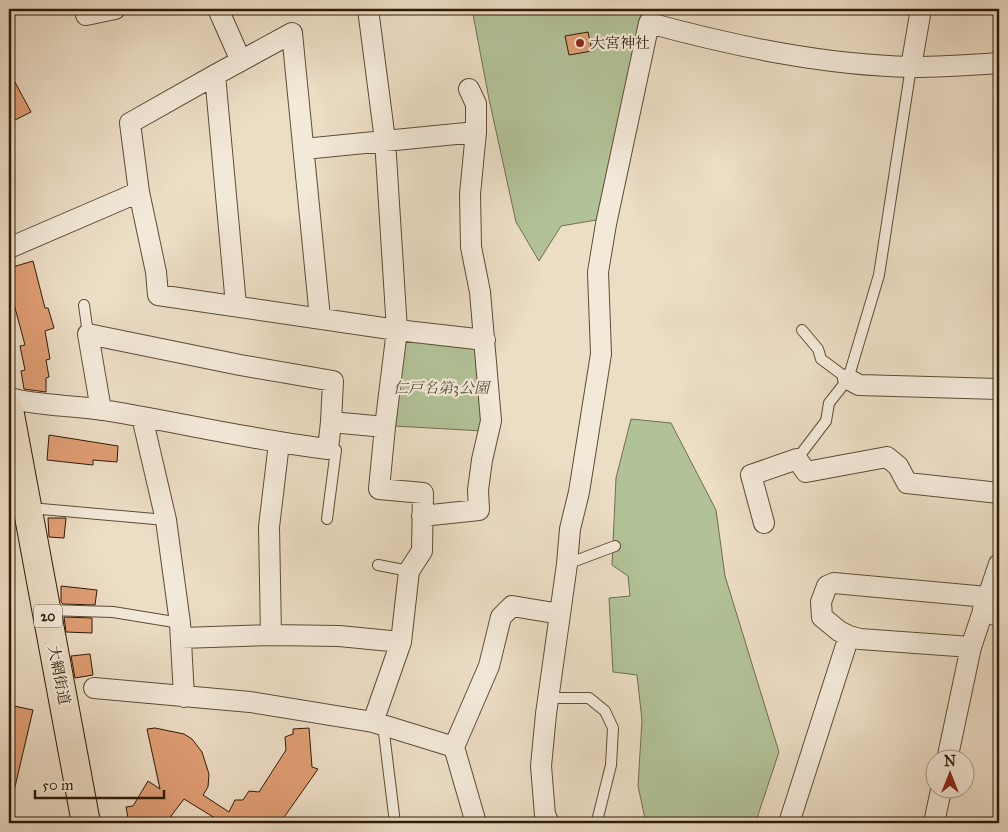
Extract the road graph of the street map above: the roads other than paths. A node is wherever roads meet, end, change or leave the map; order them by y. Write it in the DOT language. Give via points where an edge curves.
graph roads {
  1 [pos="85,9"];
  2 [pos="115,9"];
  3 [pos="218,9"];
  4 [pos="368,9"];
  5 [pos="921,9"];
  6 [pos="241,61"];
  7 [pos="999,64"];
  8 [pos="911,66"];
  9 [pos="215,74"];
  10 [pos="469,89"];
  11 [pos="476,132"];
  12 [pos="385,140"];
  13 [pos="304,149"];
  14 [pos="139,192"];
  15 [pos="9,248"];
  16 [pos="84,305"];
  17 [pos="236,305"];
  18 [pos="320,318"];
  19 [pos="397,330"];
  20 [pos="802,330"];
  21 [pos="88,334"];
  22 [pos="485,340"];
  23 [pos="848,379"];
  24 [pos="999,389"];
  25 [pos="9,398"];
  26 [pos="9,409"];
  27 [pos="101,410"];
  28 [pos="142,417"];
  29 [pos="331,422"];
  30 [pos="385,427"];
  31 [pos="279,443"];
  32 [pos="328,449"];
  33 [pos="797,459"];
  34 [pos="14,465"];
  35 [pos="999,493"];
  36 [pos="26,507"];
  37 [pos="422,516"];
  38 [pos="327,519"];
  39 [pos="166,520"];
  40 [pos="764,523"];
  41 [pos="615,546"];
  42 [pos="567,564"];
  43 [pos="999,564"];
  44 [pos="378,566"];
  45 [pos="409,572"];
  46 [pos="990,608"];
  47 [pos="46,610"];
  48 [pos="560,614"];
  49 [pos="180,630"];
  50 [pos="271,635"];
  51 [pos="849,636"];
  52 [pos="401,642"];
  53 [pos="971,647"];
  54 [pos="94,688"];
  55 [pos="184,697"];
  56 [pos="548,698"];
  57 [pos="378,723"];
  58 [pos="454,747"];
  59 [pos="949,750"];
  60 [pos="939,800"];
  61 [pos="86,823"];
  62 [pos="395,823"];
  63 [pos="476,823"];
  64 [pos="549,823"];
  65 [pos="598,823"];
  66 [pos="789,823"];
  67 [pos="934,823"];
  1 -- 2 [label="street" via="86,15"];
  3 -- 6 [label="street"];
  4 -- 12 [label="street"];
  5 -- 8 [label="street"];
  6 -- 9 [label="street"];
  6 -- 13 [label="street" via="292,33"];
  7 -- 8 [label="street"];
  8 -- 23 [label="lane" via="879,275"];
  8 -- 42 [label="street" via="841,61 746,48 649,23 598,272 601,354 579,492 570,528"];
  9 -- 14 [label="street" via="130,123"];
  9 -- 17 [label="street"];
  10 -- 11 [label="street" via="476,104"];
  11 -- 12 [label="street"];
  11 -- 22 [label="street" via="470,194 471,247"];
  12 -- 13 [label="street"];
  12 -- 19 [label="street"];
  13 -- 18 [label="street"];
  14 -- 15 [label="street"];
  14 -- 17 [label="street" via="158,295"];
  16 -- 21 [label="lane"];
  17 -- 18 [label="street"];
  18 -- 19 [label="street"];
  19 -- 22 [label="street"];
  19 -- 30 [label="street"];
  20 -- 23 [label="lane" via="822,359"];
  21 -- 27 [label="street"];
  21 -- 29 [label="street" via="333,382"];
  22 -- 37 [label="street" via="491,421 482,460 478,510"];
  23 -- 24 [label="street" via="859,385"];
  23 -- 33 [label="lane" via="829,403 826,421"];
  25 -- 27 [label="street"];
  26 -- 34 [label="main road, 大網街道 / 20"];
  27 -- 28 [label="street"];
  28 -- 31 [label="street"];
  28 -- 39 [label="street"];
  29 -- 30 [label="street"];
  29 -- 32 [label="street"];
  30 -- 37 [label="street" via="379,489 423,493"];
  31 -- 32 [label="street"];
  31 -- 50 [label="street" via="268,527"];
  32 -- 38 [label="lane" via="336,450"];
  33 -- 35 [label="street" via="806,472 886,457 898,466 907,483"];
  33 -- 40 [label="street" via="750,475"];
  34 -- 36 [label="main road, 大網街道 / 20"];
  36 -- 39 [label="lane"];
  36 -- 47 [label="main road, 大網街道 / 20"];
  37 -- 45 [label="street" via="422,551"];
  39 -- 49 [label="street"];
  41 -- 42 [label="lane"];
  42 -- 48 [label="street"];
  43 -- 46 [label="street"];
  44 -- 45 [label="lane"];
  45 -- 52 [label="street"];
  46 -- 51 [label="street" via="834,583 827,586 821,602 822,617"];
  46 -- 53 [label="street"];
  47 -- 49 [label="lane" via="113,612"];
  47 -- 61 [label="main road, 大網街道 / 20"];
  48 -- 56 [label="street"];
  48 -- 58 [label="street" via="512,606 501,617 489,666"];
  49 -- 50 [label="street"];
  49 -- 55 [label="street"];
  50 -- 52 [label="street" via="340,636"];
  51 -- 53 [label="street"];
  51 -- 66 [label="street"];
  52 -- 57 [label="street"];
  53 -- 59 [label="street"];
  54 -- 55 [label="street"];
  55 -- 57 [label="street" via="250,702"];
  56 -- 64 [label="street" via="541,766"];
  56 -- 65 [label="lane" via="589,698 605,711 613,728 611,765"];
  57 -- 58 [label="street"];
  57 -- 62 [label="lane"];
  58 -- 63 [label="street"];
  60 -- 67 [label="street"];
}
